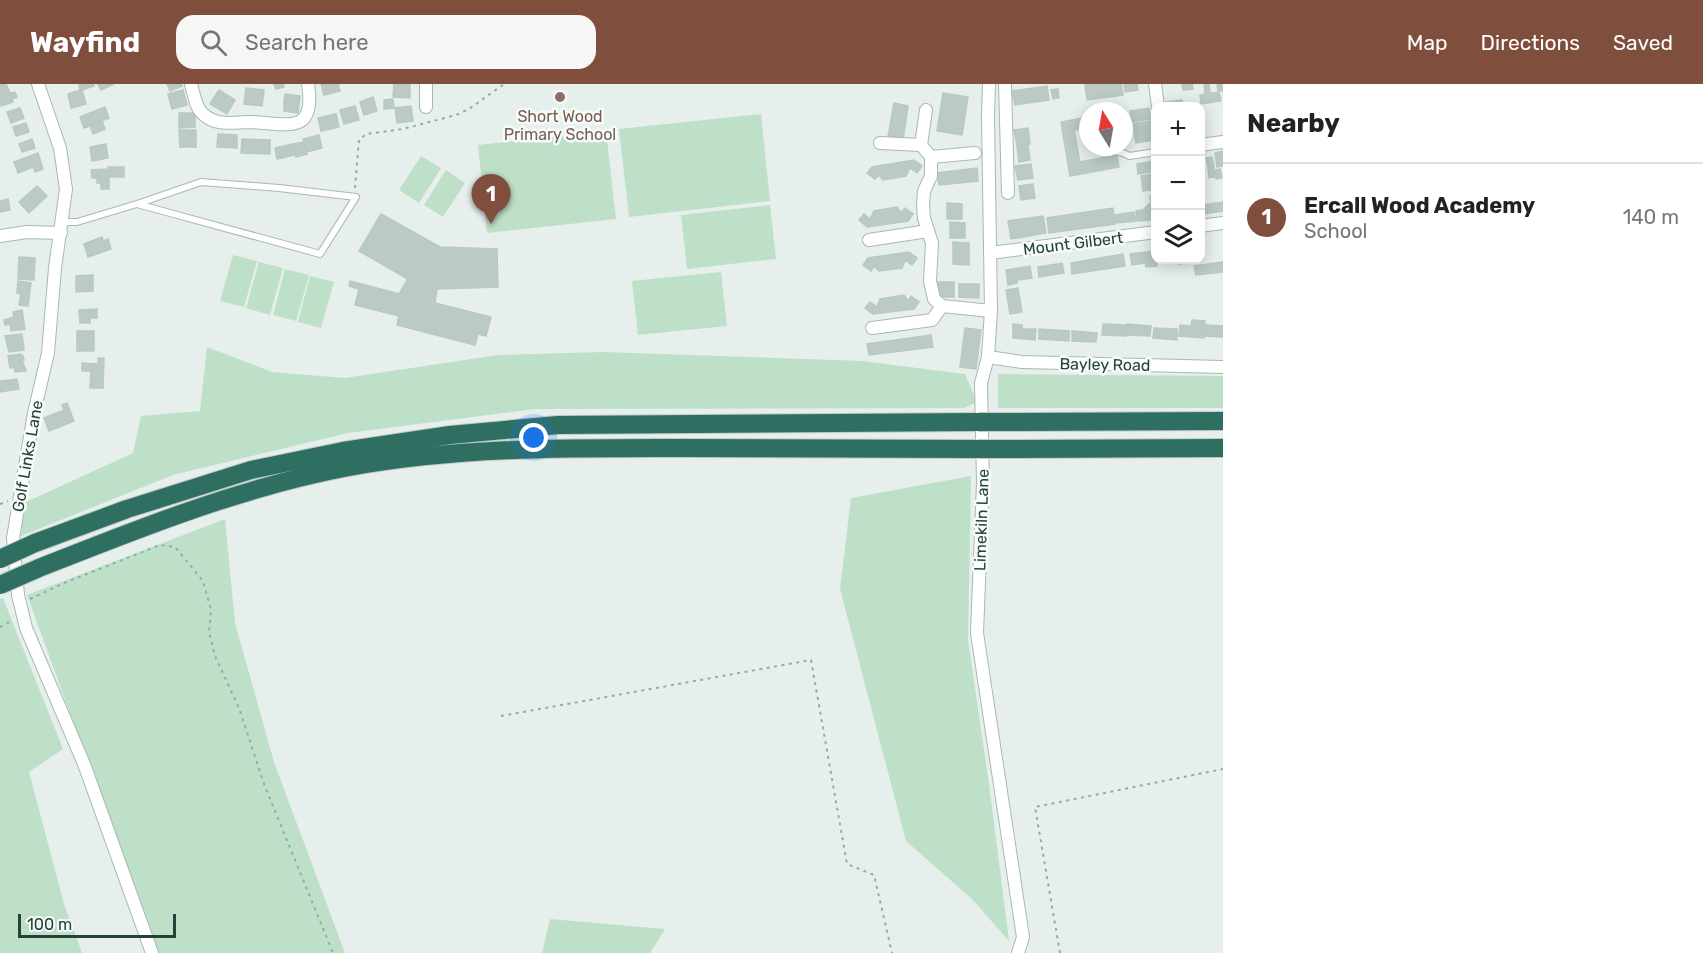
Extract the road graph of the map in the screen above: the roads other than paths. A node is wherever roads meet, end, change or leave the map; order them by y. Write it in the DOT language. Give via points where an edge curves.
graph roads {
  1 [pos="38,84"];
  2 [pos="191,84"];
  3 [pos="308,84"];
  4 [pos="426,84"];
  5 [pos="989,84"];
  6 [pos="1005,84"];
  7 [pos="1155,84"];
  8 [pos="1157,102"];
  9 [pos="426,107"];
  10 [pos="926,110"];
  11 [pos="1223,142"];
  12 [pos="880,143"];
  13 [pos="1205,144"];
  14 [pos="921,145"];
  15 [pos="975,153"];
  16 [pos="1151,153"];
  17 [pos="1133,155"];
  18 [pos="931,157"];
  19 [pos="1008,193"];
  20 [pos="137,204"];
  21 [pos="1223,224"];
  22 [pos="1205,226"];
  23 [pos="62,227"];
  24 [pos="928,231"];
  25 [pos="1151,233"];
  26 [pos="0,236"];
  27 [pos="869,240"];
  28 [pos="990,253"];
  29 [pos="942,306"];
  30 [pos="991,311"];
  31 [pos="872,328"];
  32 [pos="988,357"];
  33 [pos="1223,367"];
  34 [pos="1223,421"];
  35 [pos="1223,448"];
  36 [pos="0,559"];
  37 [pos="0,585"];
  38 [pos="152,953"];
  39 [pos="1018,953"];
  1 -- 23 [label="street, Golf Links Lane" via="65,169"];
  2 -- 3 [label="street" via="198,108 210,119 281,126 296,123 307,113"];
  4 -- 9 [label="street"];
  5 -- 28 [label="street, Limekiln Lane"];
  6 -- 19 [label="street"];
  7 -- 8 [label="street"];
  10 -- 14 [label="street"];
  11 -- 13 [label="street"];
  12 -- 14 [label="street"];
  14 -- 18 [label="street"];
  15 -- 18 [label="street"];
  16 -- 17 [label="lane"];
  18 -- 24 [label="street" via="923,205"];
  20 -- 20 [label="lane" via="320,254 356,197 201,182"];
  20 -- 23 [label="lane"];
  21 -- 22 [label="street"];
  23 -- 26 [label="street"];
  23 -- 38 [label="street, Golf Links Lane" via="48,353 13,538 21,613 84,764"];
  24 -- 27 [label="street"];
  24 -- 29 [label="street" via="932,243 930,281 934,299"];
  25 -- 28 [label="street, Mount Gilbert"];
  28 -- 30 [label="street, Limekiln Lane"];
  29 -- 30 [label="street"];
  29 -- 31 [label="street" via="932,320"];
  30 -- 32 [label="street, Limekiln Lane"];
  32 -- 33 [label="street, Bayley Road" via="1022,362"];
  32 -- 39 [label="street, Limekiln Lane" via="981,383 983,482 977,633 1023,937"];
  34 -- 36 [label="highway, bridge" via="558,425 450,435 251,470 127,509"];
  35 -- 37 [label="highway, bridge" via="561,448 452,453 349,467 258,489 136,530"];
}
